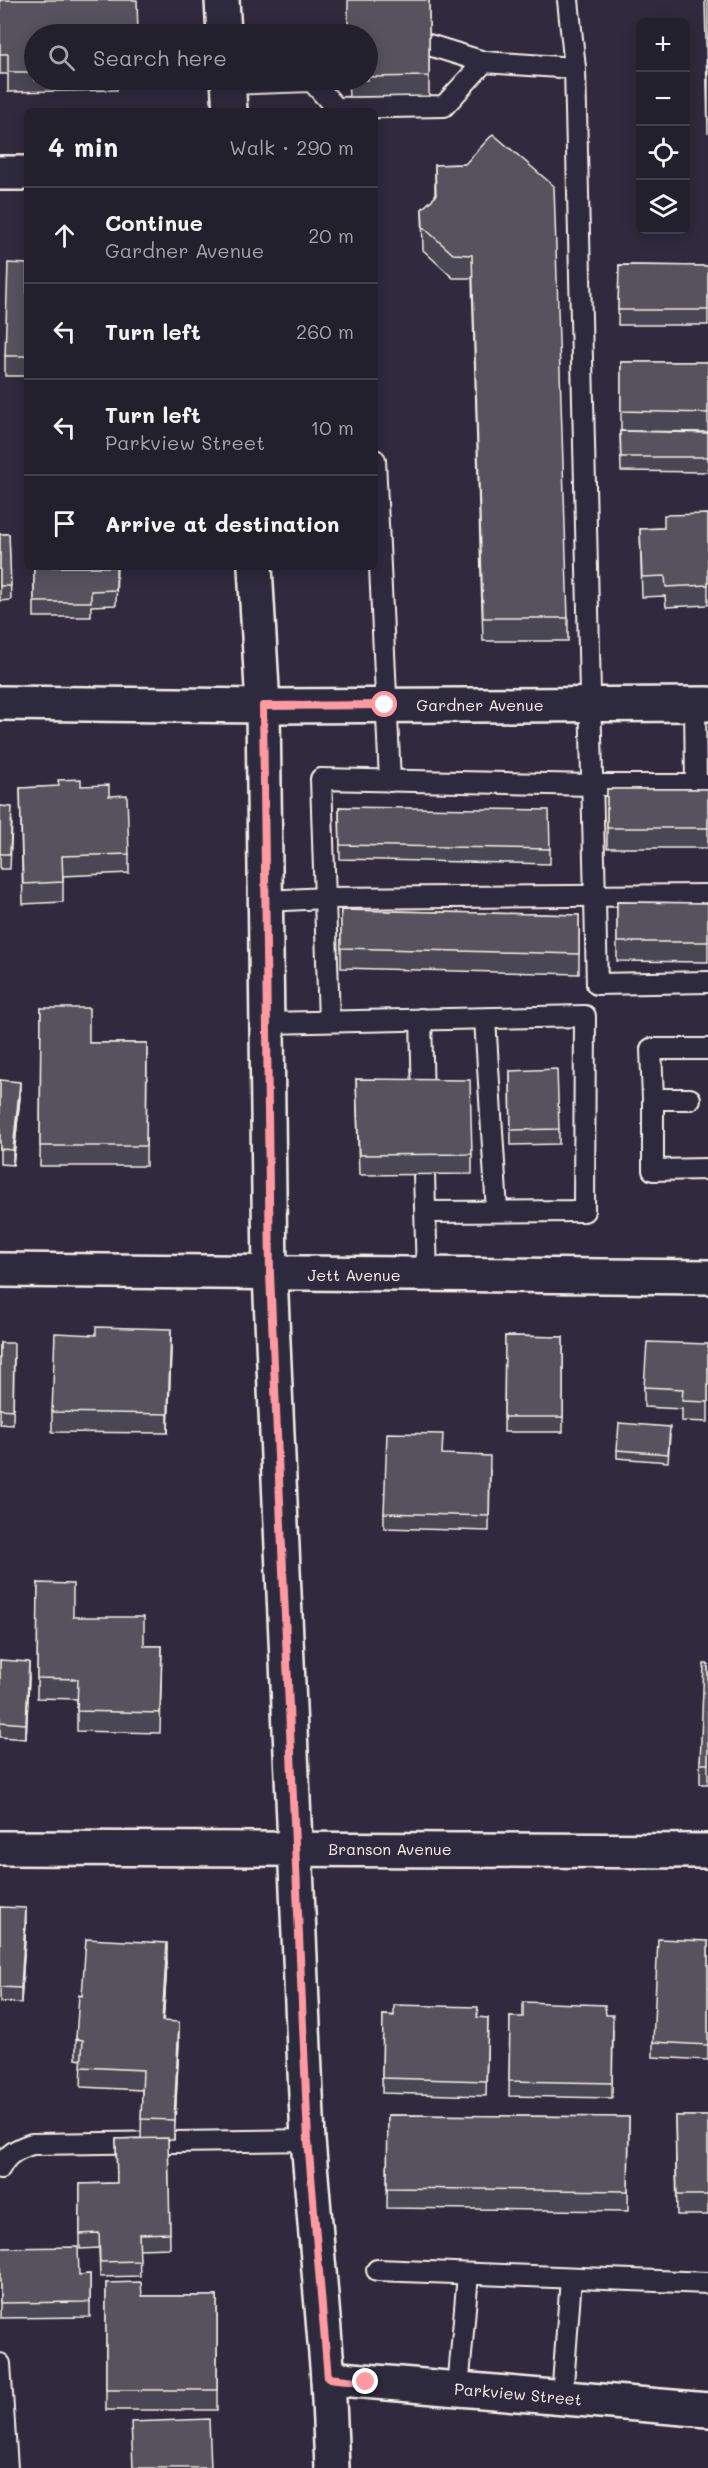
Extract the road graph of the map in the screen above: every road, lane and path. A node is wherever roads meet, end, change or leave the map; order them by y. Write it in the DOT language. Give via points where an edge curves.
graph roads {
  1 [pos="222,0"];
  2 [pos="568,0"];
  3 [pos="224,24"];
  4 [pos="429,45"];
  5 [pos="484,62"];
  6 [pos="575,68"];
  7 [pos="321,90"];
  8 [pos="336,108"];
  9 [pos="336,108"];
  10 [pos="0,173"];
  11 [pos="24,173"];
  12 [pos="378,534"];
  13 [pos="255,570"];
  14 [pos="0,703"];
  15 [pos="702,704"];
  16 [pos="385,705"];
  17 [pos="591,705"];
  18 [pos="263,706"];
  19 [pos="390,781"];
  20 [pos="593,785"];
  21 [pos="702,785"];
  22 [pos="708,895"];
  23 [pos="595,897"];
  24 [pos="325,898"];
  25 [pos="266,901"];
  26 [pos="708,982"];
  27 [pos="597,984"];
  28 [pos="585,1016"];
  29 [pos="421,1019"];
  30 [pos="485,1019"];
  31 [pos="329,1022"];
  32 [pos="267,1023"];
  33 [pos="708,1049"];
  34 [pos="653,1099"];
  35 [pos="690,1099"];
  36 [pos="423,1100"];
  37 [pos="708,1168"];
  38 [pos="424,1174"];
  39 [pos="497,1211"];
  40 [pos="426,1212"];
  41 [pos="0,1270"];
  42 [pos="270,1274"];
  43 [pos="427,1275"];
  44 [pos="708,1277"];
  45 [pos="0,1848"];
  46 [pos="297,1848"];
  47 [pos="708,1851"];
  48 [pos="308,2140"];
  49 [pos="0,2168"];
  50 [pos="377,2270"];
  51 [pos="468,2274"];
  52 [pos="570,2278"];
  53 [pos="708,2283"];
  54 [pos="0,2364"];
  55 [pos="328,2378"];
  56 [pos="458,2389"];
  57 [pos="562,2398"];
  58 [pos="708,2410"];
  59 [pos="7,2468"];
  60 [pos="332,2468"];
  1 -- 3 [label="street"];
  2 -- 6 [label="lane"];
  4 -- 5 [label="lane"];
  5 -- 6 [label="lane"];
  5 -- 9 [label="lane" via="444,106"];
  6 -- 17 [label="lane"];
  7 -- 8 [label="lane"];
  10 -- 11 [label="street"];
  12 -- 16 [label="lane"];
  13 -- 18 [label="street"];
  14 -- 18 [label="street, Gardner Avenue"];
  15 -- 17 [label="street, Gardner Avenue"];
  15 -- 21 [label="lane"];
  16 -- 17 [label="street, Gardner Avenue"];
  16 -- 18 [label="street, Gardner Avenue"];
  16 -- 19 [label="lane"];
  17 -- 20 [label="lane"];
  18 -- 25 [label="street"];
  19 -- 20 [label="lane"];
  19 -- 24 [label="lane" via="321,779"];
  20 -- 21 [label="lane"];
  20 -- 23 [label="lane"];
  22 -- 23 [label="lane"];
  23 -- 24 [label="lane"];
  23 -- 27 [label="lane"];
  24 -- 25 [label="lane"];
  24 -- 31 [label="lane"];
  25 -- 32 [label="street"];
  26 -- 27 [label="lane"];
  27 -- 28 [label="lane"];
  28 -- 30 [label="lane"];
  28 -- 39 [label="lane" via="584,1211"];
  29 -- 30 [label="lane"];
  29 -- 31 [label="lane"];
  29 -- 36 [label="lane"];
  30 -- 39 [label="lane"];
  31 -- 32 [label="lane"];
  32 -- 42 [label="street"];
  33 -- 34 [label="lane" via="651,1049"];
  34 -- 35 [label="lane"];
  34 -- 37 [label="lane" via="653,1170"];
  38 -- 40 [label="lane"];
  39 -- 40 [label="lane"];
  40 -- 43 [label="lane"];
  41 -- 42 [label="street, Jett Avenue"];
  42 -- 43 [label="street, Jett Avenue"];
  42 -- 46 [label="street"];
  43 -- 44 [label="street, Jett Avenue"];
  45 -- 46 [label="street, Branson Avenue"];
  46 -- 47 [label="street, Branson Avenue"];
  46 -- 48 [label="street"];
  48 -- 49 [label="lane" via="32,2144 17,2149"];
  48 -- 55 [label="street"];
  50 -- 51 [label="lane"];
  51 -- 52 [label="lane"];
  51 -- 56 [label="lane"];
  52 -- 53 [label="lane"];
  52 -- 57 [label="lane"];
  54 -- 59 [label="lane"];
  55 -- 56 [label="street, Parkview Street"];
  55 -- 60 [label="street"];
  56 -- 57 [label="street, Parkview Street"];
  57 -- 58 [label="street, Parkview Street"];
}
